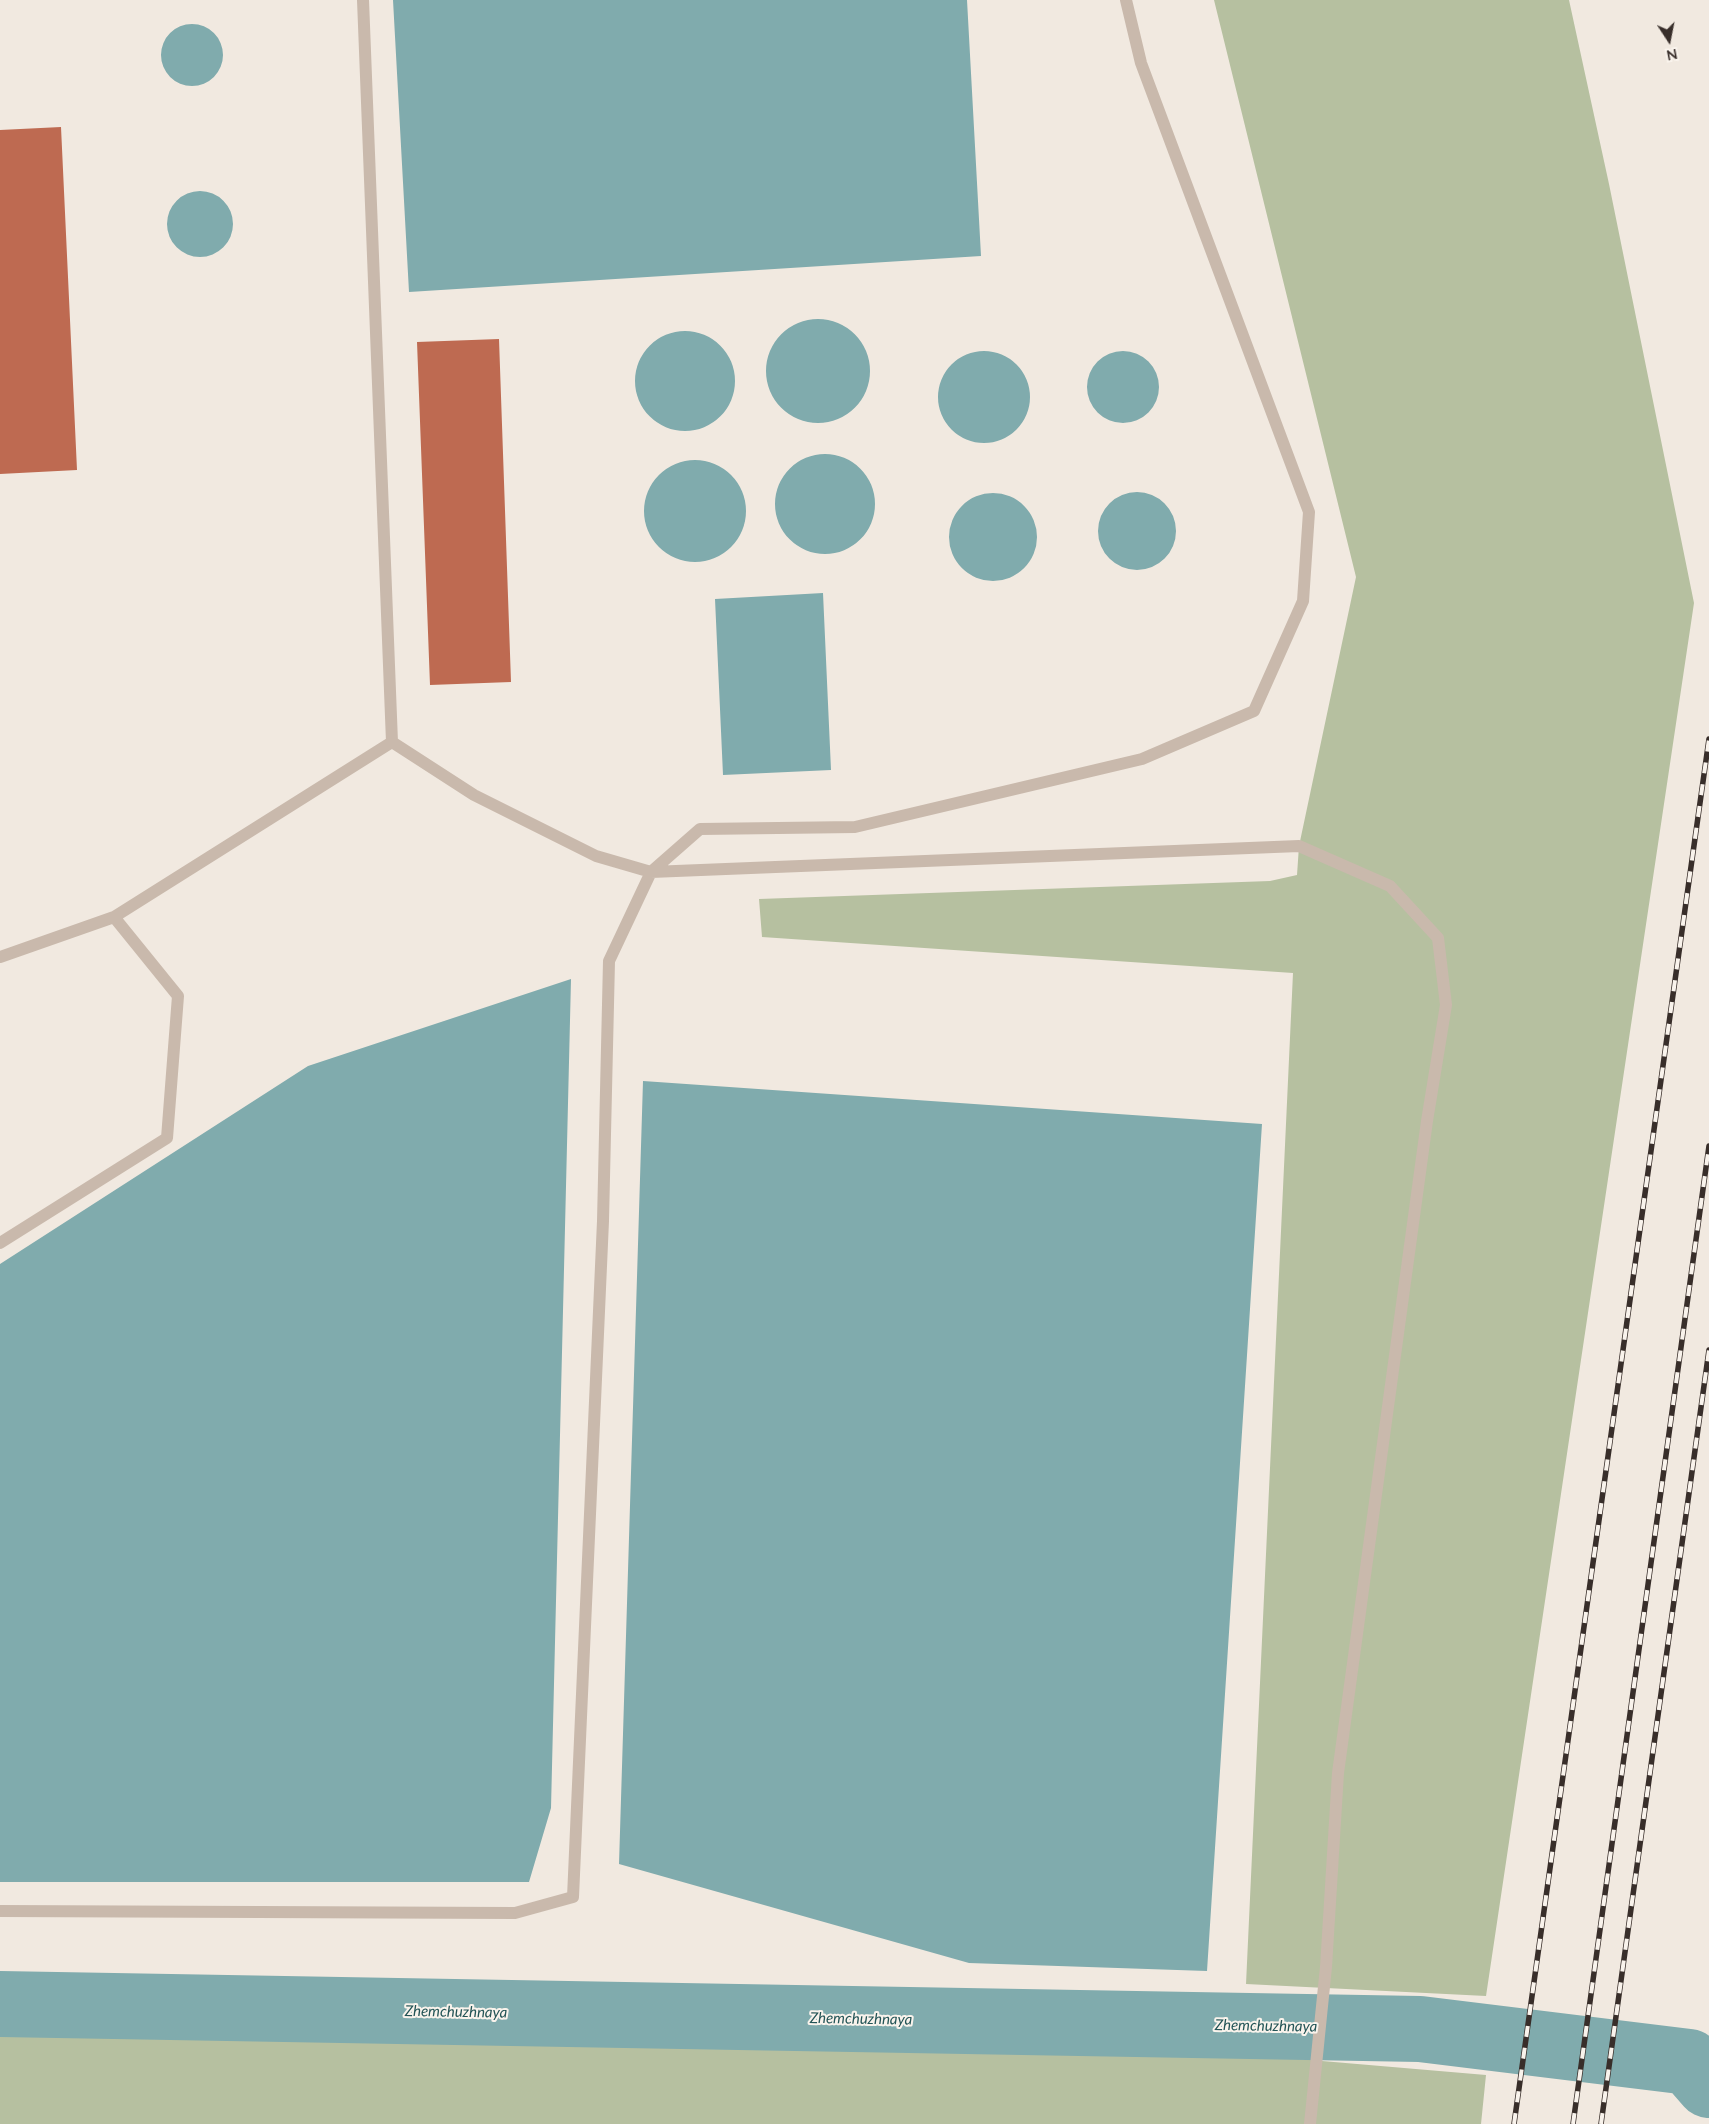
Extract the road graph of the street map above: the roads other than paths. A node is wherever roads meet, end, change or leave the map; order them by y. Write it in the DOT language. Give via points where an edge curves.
graph roads {
  1 [pos="363,0"];
  2 [pos="1126,0"];
  3 [pos="392,742"];
  4 [pos="650,872"];
  5 [pos="114,917"];
  6 [pos="0,957"];
  7 [pos="0,1243"];
  8 [pos="0,1911"];
  9 [pos="1310,2124"];
  1 -- 3 [label="lane"];
  2 -- 4 [label="lane" via="1141,63 1309,512 1303,601 1254,711 1142,759 855,828 700,829"];
  3 -- 4 [label="lane" via="474,795 596,856"];
  3 -- 5 [label="lane"];
  4 -- 8 [label="lane" via="609,961 603,1221 573,1897 514,1913"];
  4 -- 9 [label="lane" via="1299,846 1390,886 1438,938 1446,1005 1427,1121 1338,1773 1326,1967"];
  5 -- 6 [label="lane"];
  5 -- 7 [label="lane" via="178,996 167,1138"];
}
